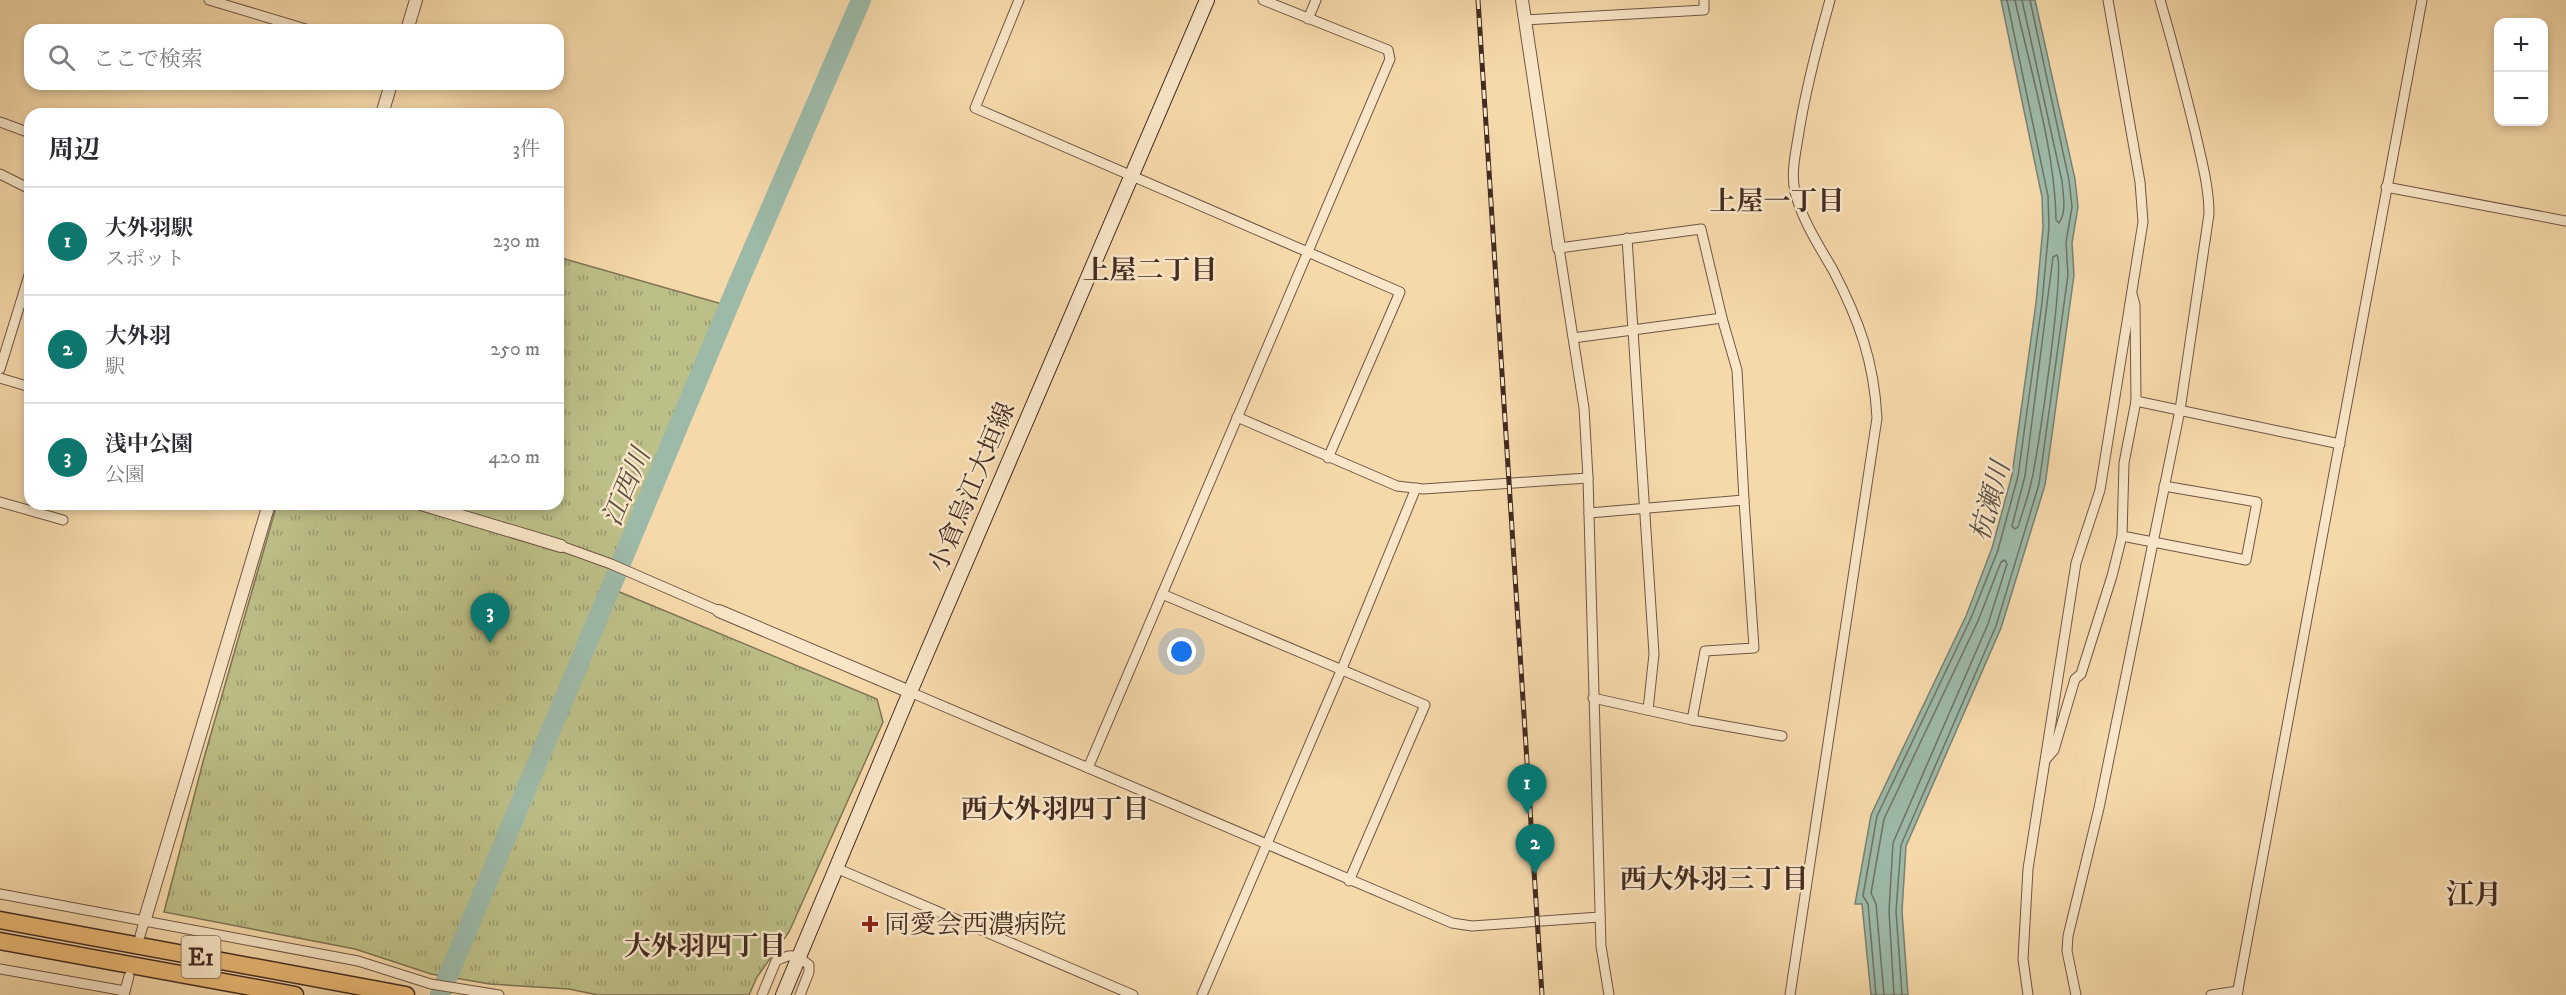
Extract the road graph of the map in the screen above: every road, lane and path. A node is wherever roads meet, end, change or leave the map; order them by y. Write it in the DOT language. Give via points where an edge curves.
graph roads {
  1 [pos="209,0"];
  2 [pos="416,0"];
  3 [pos="1019,0"];
  4 [pos="1207,0"];
  5 [pos="1263,0"];
  6 [pos="1316,0"];
  7 [pos="1522,0"];
  8 [pos="1704,0"];
  9 [pos="1830,0"];
  10 [pos="2108,0"];
  11 [pos="2160,0"];
  12 [pos="2422,0"];
  13 [pos="1308,19"];
  14 [pos="1524,21"];
  15 [pos="289,24"];
  16 [pos="409,24"];
  17 [pos="389,90"];
  18 [pos="384,108"];
  19 [pos="0,122"];
  20 [pos="24,131"];
  21 [pos="0,174"];
  22 [pos="1131,176"];
  23 [pos="24,186"];
  24 [pos="2386,187"];
  25 [pos="2566,221"];
  26 [pos="1627,238"];
  27 [pos="1559,248"];
  28 [pos="1308,251"];
  29 [pos="2131,290"];
  30 [pos="24,291"];
  31 [pos="1722,318"];
  32 [pos="1632,330"];
  33 [pos="1572,338"];
  34 [pos="0,369"];
  35 [pos="0,378"];
  36 [pos="24,385"];
  37 [pos="2136,401"];
  38 [pos="2180,410"];
  39 [pos="1237,417"];
  40 [pos="2340,444"];
  41 [pos="1328,458"];
  42 [pos="1588,478"];
  43 [pos="2164,486"];
  44 [pos="1416,488"];
  45 [pos="1744,500"];
  46 [pos="0,502"];
  47 [pos="1644,508"];
  48 [pos="24,509"];
  49 [pos="28,510"];
  50 [pos="267,510"];
  51 [pos="441,510"];
  52 [pos="1589,513"];
  53 [pos="63,520"];
  54 [pos="2122,537"];
  55 [pos="2152,542"];
  56 [pos="561,546"];
  57 [pos="1162,594"];
  58 [pos="719,611"];
  59 [pos="1341,670"];
  60 [pos="910,692"];
  61 [pos="1593,698"];
  62 [pos="1648,710"];
  63 [pos="1692,720"];
  64 [pos="1782,735"];
  65 [pos="2046,759"];
  66 [pos="1088,768"];
  67 [pos="1265,845"];
  68 [pos="836,868"];
  69 [pos="1349,880"];
  70 [pos="0,894"];
  71 [pos="1600,918"];
  72 [pos="0,920"];
  73 [pos="144,922"];
  74 [pos="140,936"];
  75 [pos="0,941"];
  76 [pos="799,956"];
  77 [pos="0,969"];
  78 [pos="129,976"];
  79 [pos="125,993"];
  80 [pos="2237,993"];
  81 [pos="404,994"];
  82 [pos="494,994"];
  83 [pos="295,995"];
  84 [pos="499,995"];
  85 [pos="762,995"];
  86 [pos="783,995"];
  87 [pos="800,995"];
  88 [pos="1133,995"];
  89 [pos="1202,995"];
  90 [pos="1609,995"];
  91 [pos="1790,995"];
  92 [pos="2028,995"];
  93 [pos="2076,995"];
  94 [pos="2211,995"];
  1 -- 15 [label="street"];
  2 -- 16 [label="street"];
  3 -- 22 [label="street" via="975,108"];
  4 -- 22 [label="main road, 小倉烏江大垣線"];
  5 -- 13 [label="street"];
  6 -- 13 [label="street"];
  7 -- 14 [label="street"];
  8 -- 14 [label="street" via="1704,9"];
  9 -- 91 [label="street" via="1800,120 1792,172 1794,191 1862,333 1875,382 1877,418"];
  10 -- 29 [label="street" via="2140,182 2143,222"];
  11 -- 38 [label="street" via="2180,67 2209,199"];
  12 -- 24 [label="street"];
  13 -- 28 [label="street" via="1388,50 1390,59"];
  14 -- 27 [label="street"];
  17 -- 18 [label="street"];
  19 -- 20 [label="street"];
  21 -- 23 [label="street"];
  22 -- 28 [label="street"];
  22 -- 60 [label="main road, 小倉烏江大垣線"];
  24 -- 25 [label="street"];
  24 -- 40 [label="street"];
  26 -- 27 [label="street"];
  26 -- 31 [label="street" via="1701,230"];
  26 -- 32 [label="street"];
  27 -- 33 [label="street"];
  28 -- 39 [label="street"];
  28 -- 41 [label="street" via="1400,292"];
  29 -- 37 [label="street" via="2135,305"];
  29 -- 65 [label="street" via="2100,490 2076,563"];
  30 -- 34 [label="street"];
  31 -- 32 [label="street"];
  31 -- 45 [label="street" via="1737,370"];
  32 -- 33 [label="street"];
  32 -- 47 [label="street"];
  33 -- 42 [label="street" via="1584,408"];
  35 -- 36 [label="street"];
  37 -- 38 [label="street"];
  37 -- 54 [label="street" via="2124,463"];
  38 -- 40 [label="street"];
  38 -- 43 [label="street"];
  39 -- 41 [label="street"];
  39 -- 57 [label="street"];
  40 -- 80 [label="street"];
  41 -- 44 [label="street" via="1397,486"];
  42 -- 44 [label="street"];
  42 -- 52 [label="street"];
  43 -- 55 [label="street"];
  43 -- 55 [label="street" via="2257,502 2246,560"];
  44 -- 59 [label="street"];
  45 -- 47 [label="street"];
  45 -- 63 [label="street" via="1754,648 1705,651"];
  46 -- 48 [label="street"];
  47 -- 52 [label="street"];
  47 -- 62 [label="street" via="1654,654"];
  49 -- 53 [label="street"];
  50 -- 73 [label="street"];
  51 -- 56 [label="street"];
  52 -- 61 [label="street"];
  54 -- 55 [label="street"];
  54 -- 65 [label="street" via="2054,750"];
  55 -- 93 [label="street" via="2068,936 2067,951"];
  56 -- 58 [label="street"];
  57 -- 59 [label="street"];
  57 -- 66 [label="street"];
  58 -- 60 [label="street"];
  59 -- 67 [label="street"];
  59 -- 69 [label="street" via="1425,705"];
  60 -- 66 [label="street"];
  60 -- 68 [label="main road, 小倉烏江大垣線"];
  61 -- 62 [label="street"];
  61 -- 71 [label="street"];
  62 -- 63 [label="street"];
  63 -- 64 [label="street"];
  65 -- 92 [label="street" via="2028,869 2023,929"];
  66 -- 67 [label="street"];
  67 -- 69 [label="street"];
  67 -- 89 [label="street"];
  68 -- 76 [label="main road, 小倉烏江大垣線"];
  68 -- 88 [label="street"];
  69 -- 71 [label="street" via="1452,923 1472,926"];
  70 -- 73 [label="street"];
  71 -- 90 [label="street"];
  72 -- 81 [label="highway, E1"];
  73 -- 74 [label="street"];
  73 -- 82 [label="street" via="358,961 431,984"];
  75 -- 83 [label="highway, E1"];
  76 -- 85 [label="street" via="789,954 776,961"];
  76 -- 86 [label="main road, 小倉烏江大垣線"];
  76 -- 87 [label="street" via="809,965"];
  77 -- 79 [label="street"];
  78 -- 79 [label="street"];
  80 -- 94 [label="street"];
  82 -- 84 [label="street"];
}
